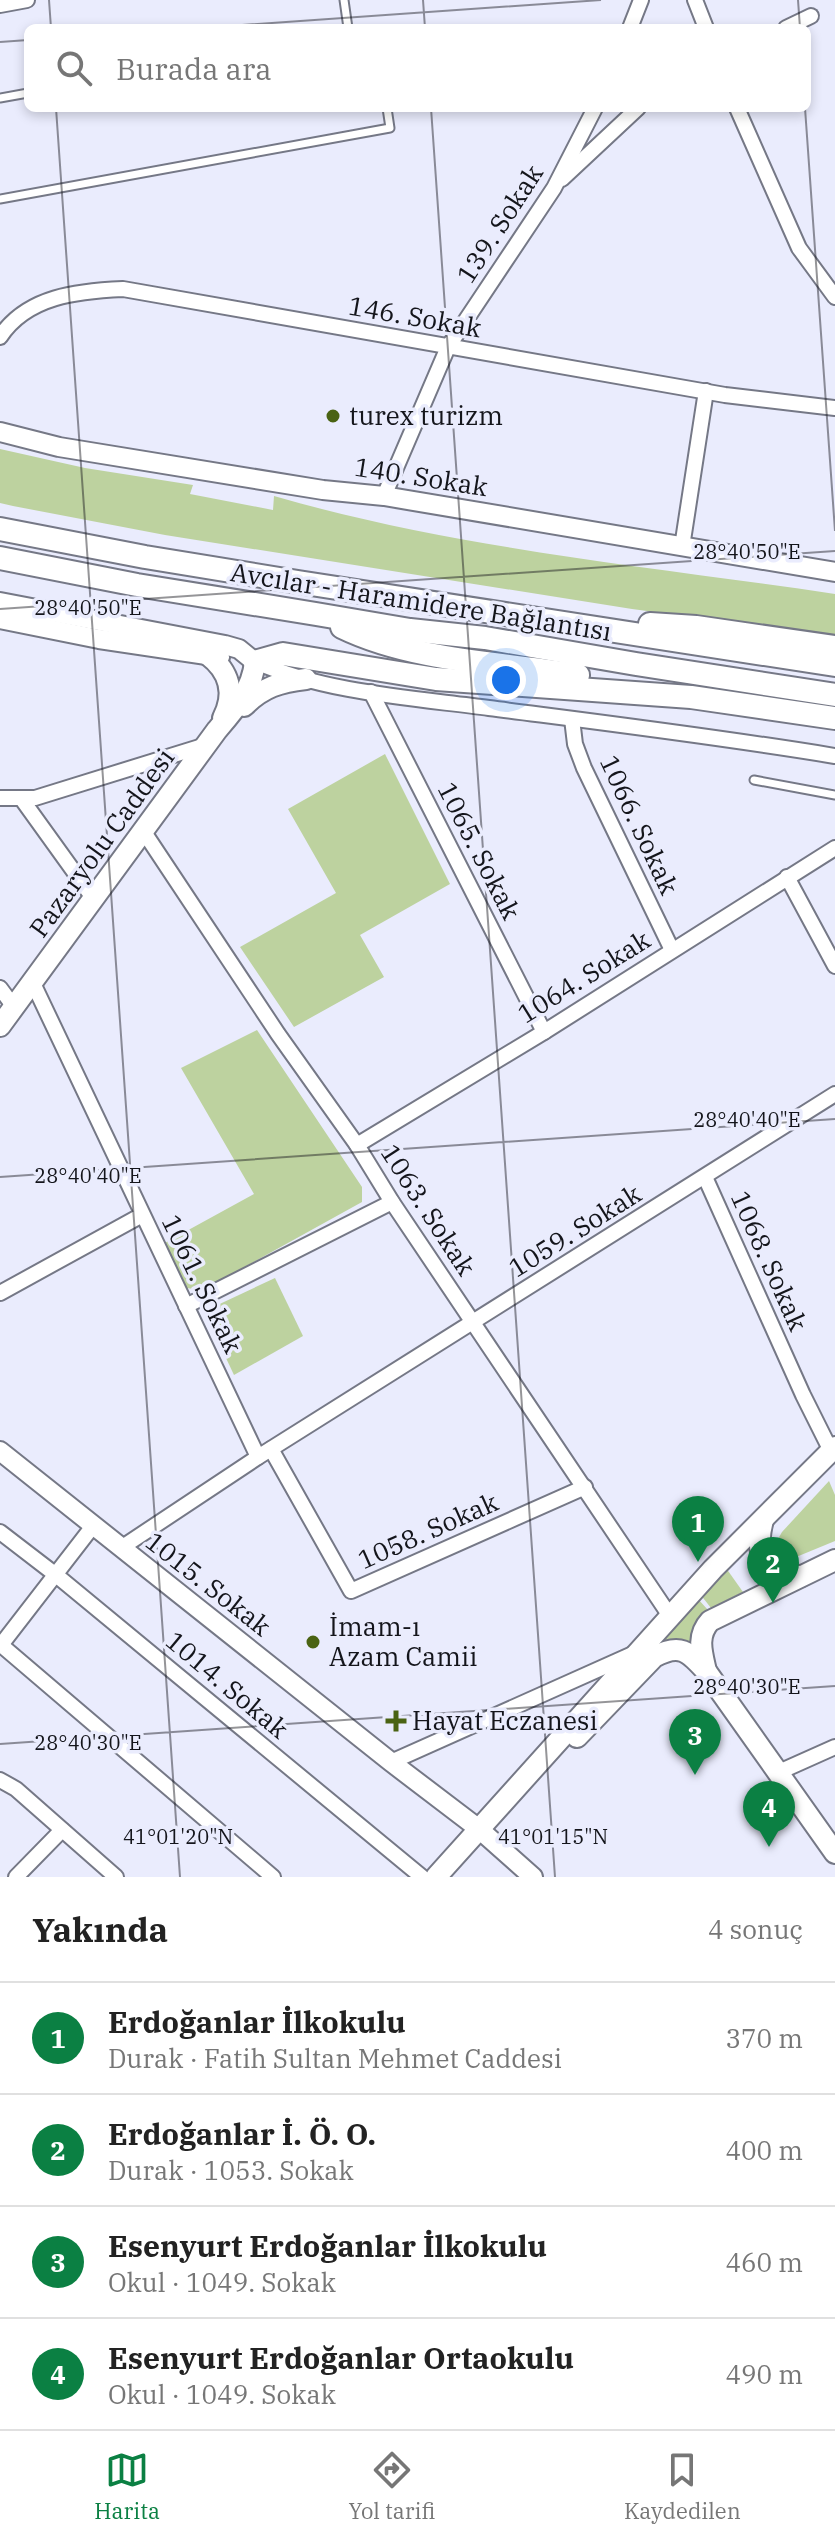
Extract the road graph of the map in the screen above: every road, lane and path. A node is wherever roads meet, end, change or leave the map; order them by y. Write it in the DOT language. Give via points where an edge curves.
graph roads {
  1 [pos="27,0"];
  2 [pos="344,0"];
  3 [pos="641,0"];
  4 [pos="695,0"];
  5 [pos="0,5"];
  6 [pos="811,16"];
  7 [pos="347,24"];
  8 [pos="632,24"];
  9 [pos="704,24"];
  10 [pos="794,24"];
  11 [pos="24,94"];
  12 [pos="0,98"];
  13 [pos="388,112"];
  14 [pos="634,112"];
  15 [pos="739,112"];
  16 [pos="592,114"];
  17 [pos="610,133"];
  18 [pos="554,188"];
  19 [pos="0,199"];
  20 [pos="835,297"];
  21 [pos="0,337"];
  22 [pos="448,347"];
  23 [pos="706,391"];
  24 [pos="835,408"];
  25 [pos="0,432"];
  26 [pos="384,496"];
  27 [pos="0,529"];
  28 [pos="682,547"];
  29 [pos="0,558"];
  30 [pos="835,572"];
  31 [pos="0,602"];
  32 [pos="316,614"];
  33 [pos="0,619"];
  34 [pos="601,629"];
  35 [pos="835,647"];
  36 [pos="208,655"];
  37 [pos="255,662"];
  38 [pos="835,665"];
  39 [pos="306,679"];
  40 [pos="371,692"];
  41 [pos="835,695"];
  42 [pos="691,697"];
  43 [pos="835,718"];
  44 [pos="572,719"];
  45 [pos="211,738"];
  46 [pos="835,756"];
  47 [pos="754,780"];
  48 [pos="835,795"];
  49 [pos="0,798"];
  50 [pos="21,798"];
  51 [pos="144,832"];
  52 [pos="835,848"];
  53 [pos="787,877"];
  54 [pos="93,898"];
  55 [pos="672,950"];
  56 [pos="835,966"];
  57 [pos="32,981"];
  58 [pos="0,988"];
  59 [pos="14,1007"];
  60 [pos="0,1026"];
  61 [pos="544,1032"];
  62 [pos="835,1094"];
  63 [pos="357,1145"];
  64 [pos="705,1177"];
  65 [pos="392,1202"];
  66 [pos="142,1215"];
  67 [pos="0,1293"];
  68 [pos="186,1306"];
  69 [pos="473,1323"];
  70 [pos="833,1449"];
  71 [pos="0,1451"];
  72 [pos="265,1453"];
  73 [pos="585,1487"];
  74 [pos="763,1520"];
  75 [pos="93,1526"];
  76 [pos="0,1532"];
  77 [pos="121,1548"];
  78 [pos="835,1560"];
  79 [pos="56,1575"];
  80 [pos="801,1576"];
  81 [pos="670,1616"];
  82 [pos="0,1644"];
  83 [pos="636,1652"];
  84 [pos="706,1671"];
  85 [pos="835,1747"];
  86 [pos="391,1762"];
  87 [pos="779,1772"];
  88 [pos="530,1774"];
  89 [pos="0,1780"];
  90 [pos="479,1829"];
  91 [pos="62,1830"];
  92 [pos="835,1853"];
  93 [pos="436,1876"];
  94 [pos="16,1877"];
  95 [pos="116,1877"];
  96 [pos="273,1877"];
  97 [pos="533,1877"];
  1 -- 5 [label="street"];
  2 -- 7 [label="lane"];
  3 -- 8 [label="street"];
  4 -- 9 [label="street"];
  6 -- 10 [label="street"];
  11 -- 12 [label="lane"];
  13 -- 19 [label="lane" via="390,128"];
  14 -- 17 [label="street"];
  15 -- 20 [label="street" via="799,248"];
  16 -- 17 [label="street" via="597,133"];
  16 -- 18 [label="street, 139. Sokak"];
  17 -- 18 [label="street"];
  18 -- 22 [label="street, 139. Sokak"];
  21 -- 22 [label="street, 146. Sokak" via="8,325 43,301 82,291 123,289"];
  22 -- 23 [label="street, 146. Sokak"];
  22 -- 26 [label="street, 139. Sokak"];
  23 -- 24 [label="street, 146. Sokak"];
  23 -- 28 [label="street"];
  25 -- 26 [label="street, 140. Sokak" via="59,447"];
  26 -- 28 [label="street, 140. Sokak"];
  27 -- 34 [label="highway, Avcılar - Haramidere Bağlantısı" via="160,560"];
  28 -- 30 [label="street, 140. Sokak"];
  29 -- 32 [label="highway, Avcılar - Haramidere Bağlantısı"];
  31 -- 37 [label="street" via="225,645"];
  32 -- 41 [label="highway, Avcılar - Haramidere Bağlantısı"];
  32 -- 42 [label="highway" via="373,640 418,650"];
  33 -- 36 [label="street"];
  34 -- 35 [label="highway" via="627,624 696,627"];
  34 -- 38 [label="highway, Avcılar - Haramidere Bağlantısı"];
  36 -- 37 [label="street"];
  36 -- 45 [label="main road" via="228,681 226,712"];
  37 -- 39 [label="street"];
  37 -- 42 [label="highway" via="283,654 436,679"];
  37 -- 45 [label="main road" via="245,694"];
  39 -- 40 [label="street"];
  39 -- 45 [label="main road" via="260,691"];
  40 -- 44 [label="street"];
  40 -- 61 [label="street, 1065. Sokak"];
  42 -- 43 [label="highway"];
  44 -- 46 [label="street"];
  44 -- 55 [label="street, 1066. Sokak" via="584,768"];
  45 -- 50 [label="street" via="35,798"];
  45 -- 51 [label="main road, Pazaryolu Caddesi"];
  47 -- 48 [label="lane"];
  49 -- 50 [label="street"];
  50 -- 54 [label="street"];
  51 -- 54 [label="main road, Pazaryolu Caddesi"];
  51 -- 63 [label="street, 1063. Sokak"];
  52 -- 53 [label="street, 1064. Sokak"];
  53 -- 55 [label="street, 1064. Sokak"];
  53 -- 56 [label="street"];
  54 -- 57 [label="main road, Pazaryolu Caddesi"];
  55 -- 61 [label="street, 1064. Sokak"];
  57 -- 59 [label="main road, Pazaryolu Caddesi"];
  57 -- 66 [label="street, 1061. Sokak"];
  58 -- 59 [label="street"];
  59 -- 60 [label="main road, Pazaryolu Caddesi"];
  61 -- 63 [label="street, 1064. Sokak"];
  62 -- 64 [label="street, 1059. Sokak"];
  63 -- 65 [label="street, 1063. Sokak"];
  64 -- 69 [label="street, 1059. Sokak"];
  64 -- 70 [label="street, 1068. Sokak" via="803,1395"];
  65 -- 68 [label="street"];
  65 -- 69 [label="street, 1063. Sokak"];
  66 -- 67 [label="street"];
  66 -- 68 [label="street, 1061. Sokak"];
  68 -- 72 [label="street, 1061. Sokak"];
  69 -- 72 [label="street, 1059. Sokak"];
  69 -- 73 [label="street, 1063. Sokak"];
  70 -- 74 [label="main road"];
  71 -- 75 [label="street, 1015. Sokak"];
  72 -- 73 [label="street, 1058. Sokak" via="351,1591"];
  72 -- 77 [label="street"];
  73 -- 81 [label="street, 1063. Sokak"];
  74 -- 80 [label="main road" via="759,1541 767,1564 783,1575"];
  74 -- 81 [label="main road"];
  75 -- 77 [label="street, 1015. Sokak"];
  75 -- 79 [label="street"];
  76 -- 79 [label="street, 1014. Sokak"];
  77 -- 86 [label="street, 1015. Sokak"];
  78 -- 80 [label="main road"];
  79 -- 82 [label="street"];
  79 -- 93 [label="street, 1014. Sokak"];
  80 -- 84 [label="main road" via="703,1628"];
  81 -- 83 [label="main road"];
  82 -- 96 [label="street"];
  83 -- 86 [label="street"];
  83 -- 88 [label="main road"];
  84 -- 87 [label="main road"];
  84 -- 88 [label="main road" via="678,1649 654,1657 583,1732"];
  85 -- 87 [label="street"];
  86 -- 90 [label="street, 1015. Sokak"];
  87 -- 92 [label="main road"];
  88 -- 90 [label="main road"];
  89 -- 91 [label="street"];
  90 -- 93 [label="main road"];
  90 -- 97 [label="street, 1015. Sokak"];
  91 -- 94 [label="street"];
  91 -- 95 [label="street"];
}
